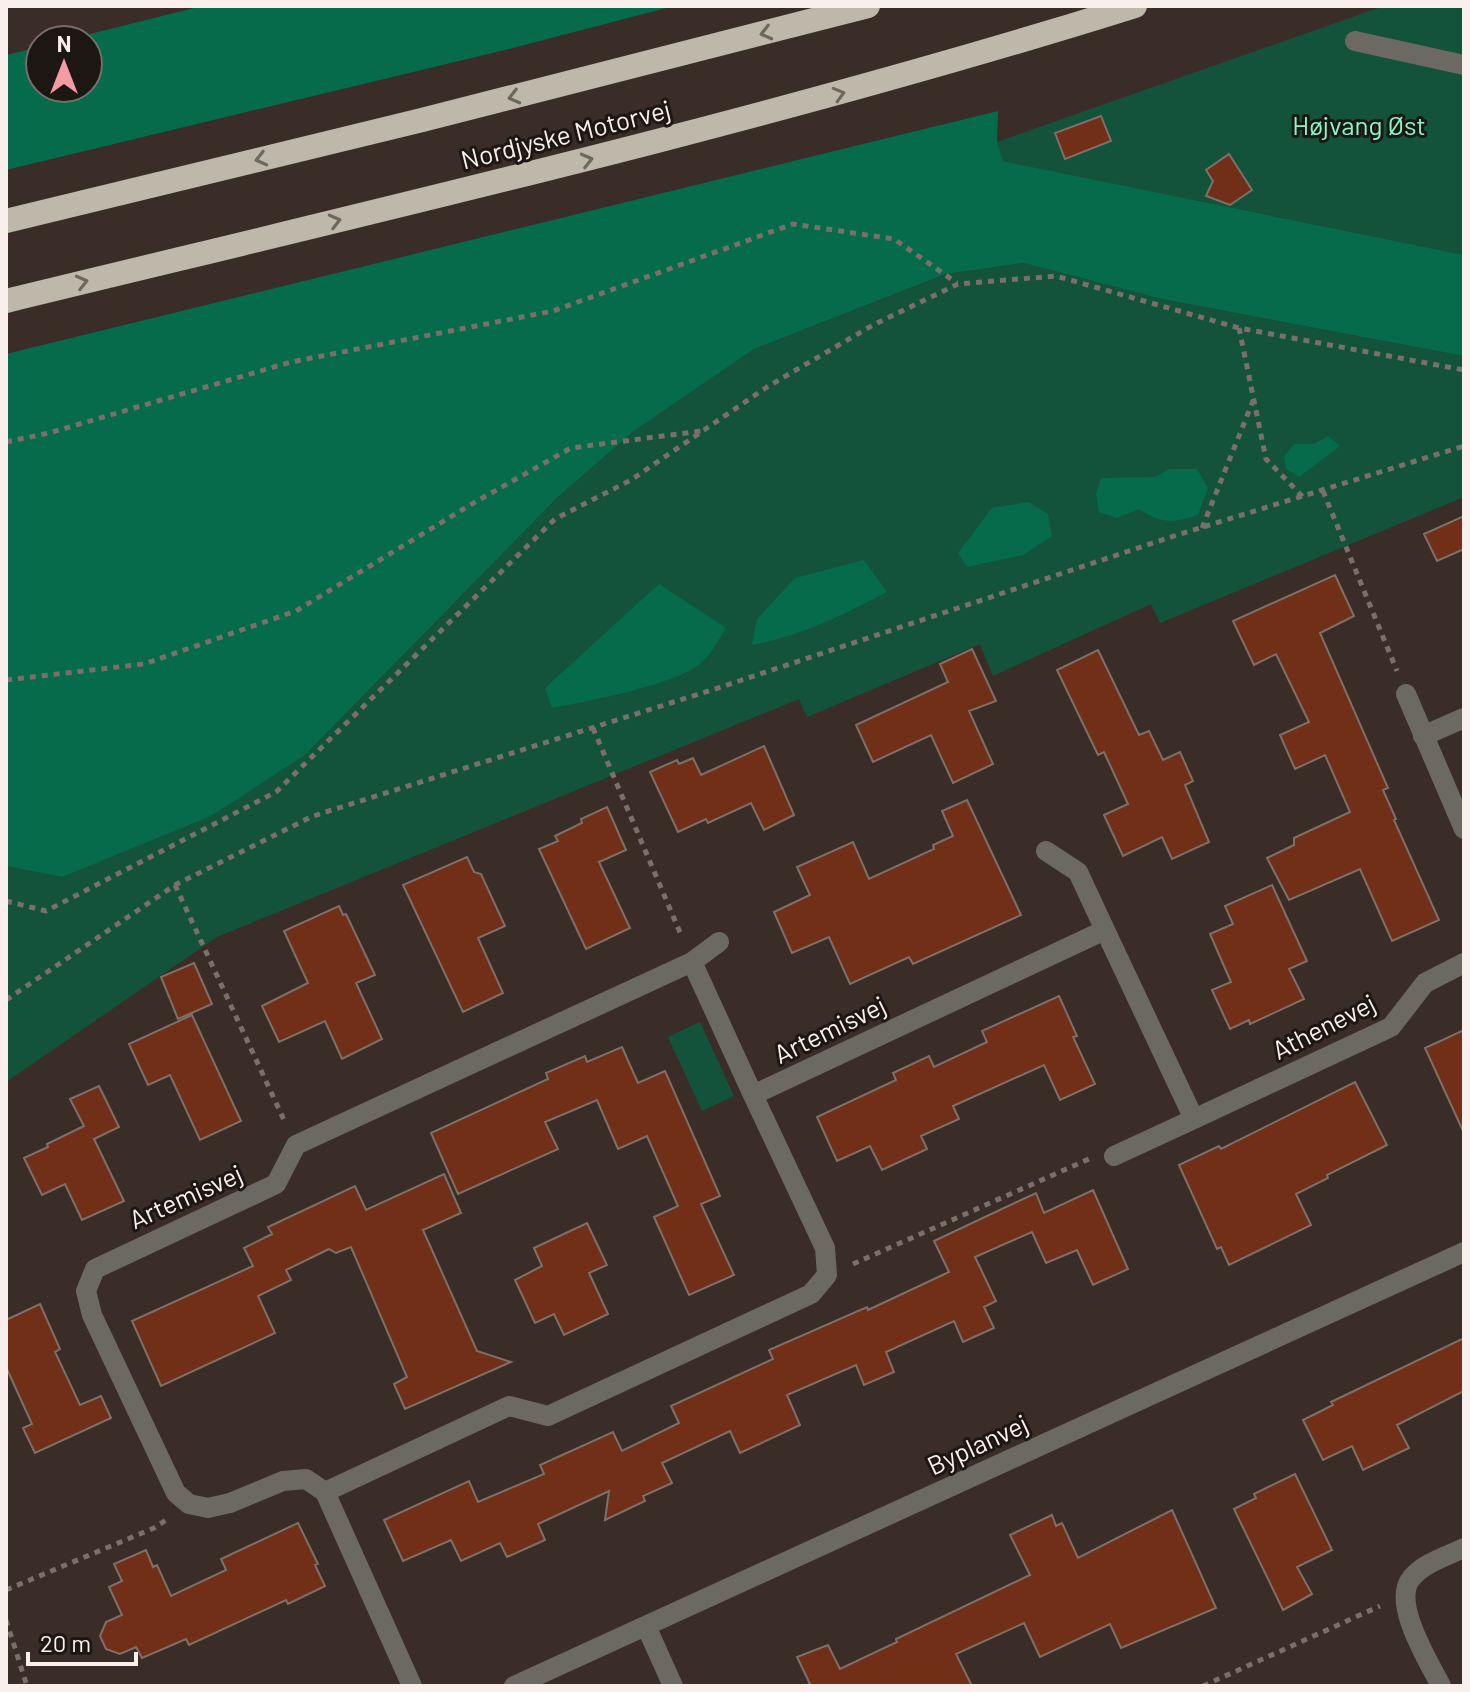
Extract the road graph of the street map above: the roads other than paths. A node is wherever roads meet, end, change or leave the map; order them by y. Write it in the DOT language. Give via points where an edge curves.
graph roads {
  1 [pos="868,6"];
  2 [pos="1135,6"];
  3 [pos="1355,41"];
  4 [pos="1464,65"];
  5 [pos="6,221"];
  6 [pos="6,301"];
  7 [pos="1406,694"];
  8 [pos="1464,718"];
  9 [pos="1423,736"];
  10 [pos="1464,829"];
  11 [pos="1046,851"];
  12 [pos="1105,930"];
  13 [pos="719,942"];
  14 [pos="692,962"];
  15 [pos="1464,963"];
  16 [pos="753,1095"];
  17 [pos="1194,1119"];
  18 [pos="1114,1156"];
  19 [pos="1464,1252"];
  20 [pos="325,1492"];
  21 [pos="1464,1548"];
  22 [pos="646,1626"];
  23 [pos="412,1686"];
  24 [pos="514,1686"];
  25 [pos="673,1686"];
  26 [pos="1441,1686"];
  1 -- 5 [label="highway, Nordjyske Motorvej, one-way"];
  6 -- 2 [label="highway, Nordjyske Motorvej, one-way" via="621,151 977,55"];
  3 -- 4 [label="street"];
  7 -- 9 [label="street"];
  8 -- 9 [label="street"];
  9 -- 10 [label="street"];
  11 -- 12 [label="street" via="1078,872"];
  12 -- 16 [label="street, Artemisvej"];
  12 -- 17 [label="street"];
  13 -- 14 [label="street"];
  14 -- 16 [label="street, Artemisvej"];
  14 -- 20 [label="street, Artemisvej" via="296,1145 276,1184 95,1269 86,1291 92,1315 176,1493 189,1504 208,1508 283,1481 306,1479"];
  15 -- 17 [label="street, Athenevej" via="1425,983 1391,1027"];
  16 -- 20 [label="street, Artemisvej" via="825,1248 827,1275 811,1294 548,1416 509,1406"];
  17 -- 18 [label="street, Athenevej"];
  19 -- 22 [label="street, Byplanvej"];
  20 -- 23 [label="street"];
  21 -- 26 [label="street" via="1409,1581 1405,1602"];
  22 -- 24 [label="street, Byplanvej"];
  22 -- 25 [label="street"];
}
